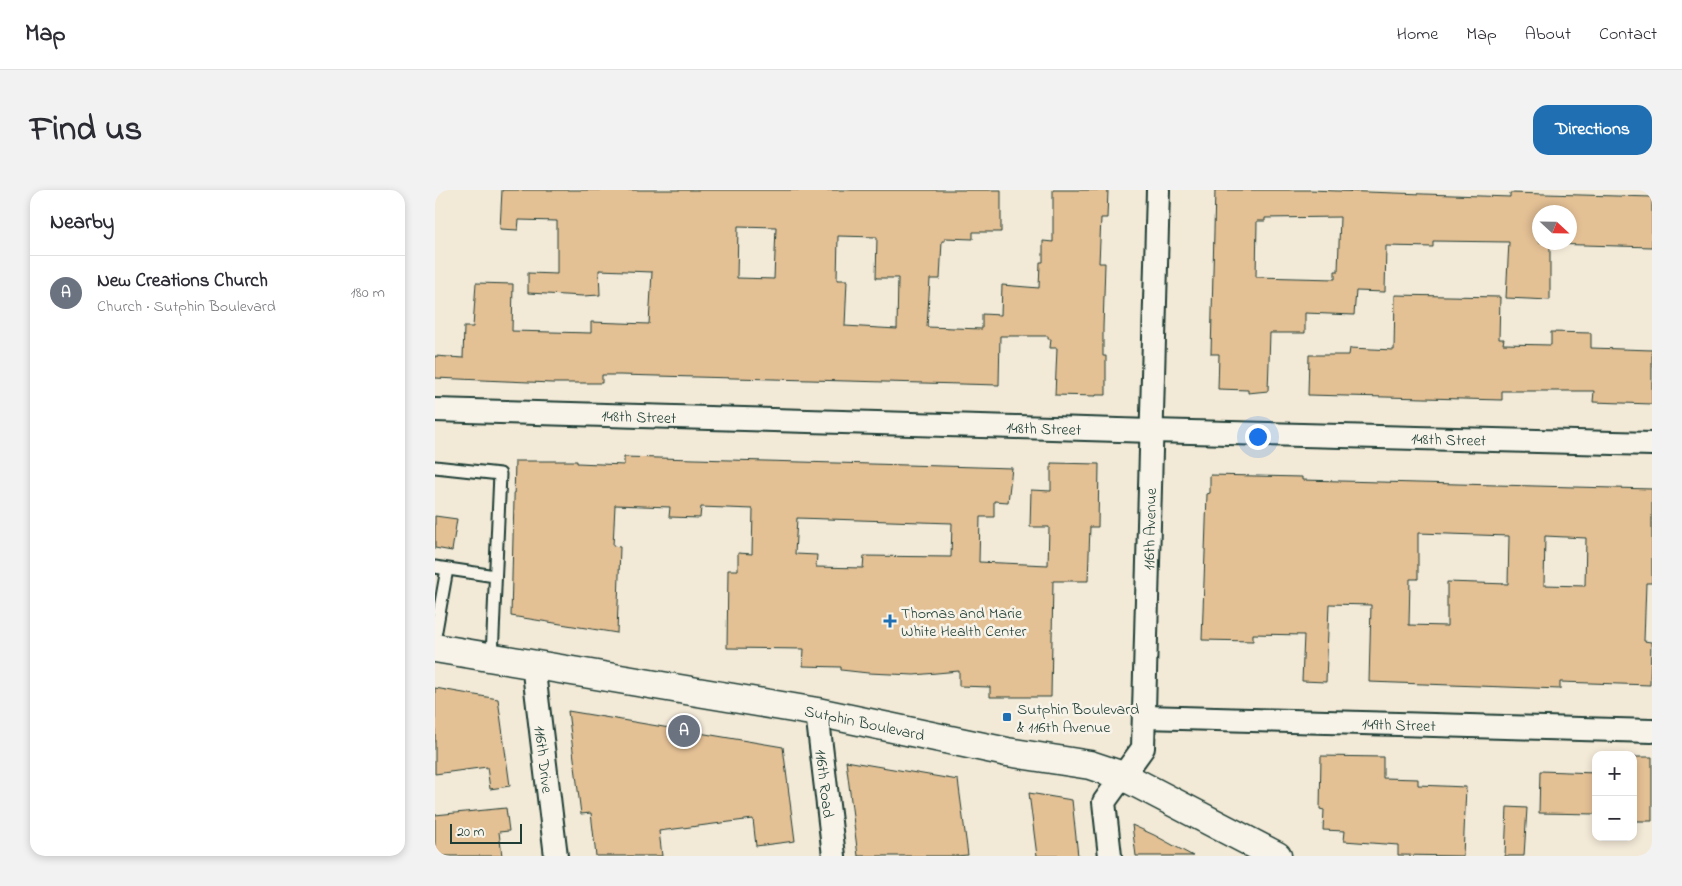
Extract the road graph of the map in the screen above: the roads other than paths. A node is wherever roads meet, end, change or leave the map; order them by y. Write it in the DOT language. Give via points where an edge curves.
graph roads {
  1 [pos="1158,190"];
  2 [pos="435,410"];
  3 [pos="1152,431"];
  4 [pos="1652,444"];
  5 [pos="435,467"];
  6 [pos="435,567"];
  7 [pos="447,569"];
  8 [pos="495,576"];
  9 [pos="435,636"];
  10 [pos="435,648"];
  11 [pos="492,657"];
  12 [pos="533,664"];
  13 [pos="817,712"];
  14 [pos="1145,717"];
  15 [pos="1652,731"];
  16 [pos="1123,776"];
  17 [pos="556,856"];
  18 [pos="834,856"];
  19 [pos="1110,856"];
  20 [pos="1277,856"];
  1 -- 3 [label="street, 116th Avenue"];
  2 -- 3 [label="street, 148th Street"];
  3 -- 4 [label="street, 148th Street"];
  3 -- 14 [label="street, 116th Avenue"];
  5 -- 8 [label="lane" via="500,474"];
  6 -- 7 [label="lane"];
  7 -- 8 [label="lane"];
  7 -- 9 [label="lane"];
  8 -- 11 [label="lane"];
  10 -- 11 [label="main road, Sutphin Boulevard"];
  11 -- 12 [label="main road, Sutphin Boulevard"];
  12 -- 13 [label="main road, Sutphin Boulevard"];
  12 -- 17 [label="street, 116th Drive"];
  13 -- 16 [label="main road, Sutphin Boulevard" via="1007,752 1090,765"];
  13 -- 18 [label="street, 116th Road"];
  14 -- 15 [label="street, 149th Street"];
  14 -- 16 [label="street, 116th Avenue" via="1143,748"];
  16 -- 19 [label="street, 116th Avenue" via="1104,802"];
  16 -- 20 [label="main road, Sutphin Boulevard"];
}
